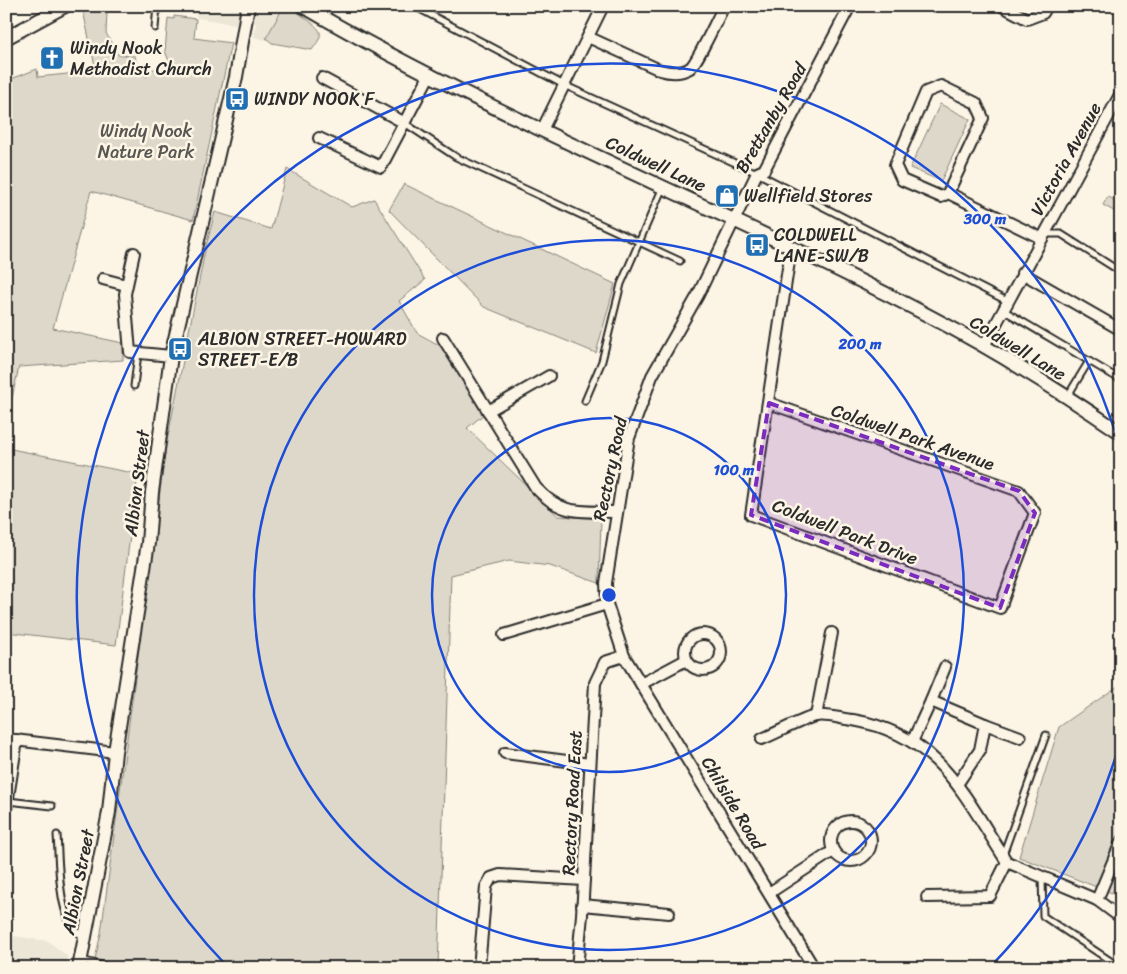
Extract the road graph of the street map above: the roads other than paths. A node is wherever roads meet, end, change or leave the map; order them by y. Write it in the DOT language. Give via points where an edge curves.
graph roads {
  1 [pos="65,6"];
  2 [pos="157,6"];
  3 [pos="248,6"];
  4 [pos="303,6"];
  5 [pos="330,6"];
  6 [pos="414,6"];
  7 [pos="604,6"];
  8 [pos="724,6"];
  9 [pos="850,6"];
  10 [pos="1002,6"];
  11 [pos="1046,6"];
  12 [pos="324,19"];
  13 [pos="155,28"];
  14 [pos="588,37"];
  15 [pos="6,38"];
  16 [pos="430,74"];
  17 [pos="322,78"];
  18 [pos="564,85"];
  19 [pos="1121,93"];
  20 [pos="403,122"];
  21 [pos="542,130"];
  22 [pos="319,138"];
  23 [pos="757,173"];
  24 [pos="663,186"];
  25 [pos="948,193"];
  26 [pos="734,219"];
  27 [pos="1043,236"];
  28 [pos="639,243"];
  29 [pos="791,248"];
  30 [pos="134,253"];
  31 [pos="680,261"];
  32 [pos="1121,272"];
  33 [pos="1022,273"];
  34 [pos="103,279"];
  35 [pos="126,285"];
  36 [pos="1005,305"];
  37 [pos="1121,330"];
  38 [pos="443,338"];
  39 [pos="984,346"];
  40 [pos="134,352"];
  41 [pos="171,356"];
  42 [pos="1088,361"];
  43 [pos="549,376"];
  44 [pos="1121,380"];
  45 [pos="134,386"];
  46 [pos="1067,397"];
  47 [pos="585,401"];
  48 [pos="769,404"];
  49 [pos="488,411"];
  50 [pos="1121,433"];
  51 [pos="616,512"];
  52 [pos="1035,513"];
  53 [pos="607,604"];
  54 [pos="832,633"];
  55 [pos="504,635"];
  56 [pos="624,656"];
  57 [pos="686,660"];
  58 [pos="945,667"];
  59 [pos="641,684"];
  60 [pos="931,701"];
  61 [pos="816,716"];
  62 [pos="985,724"];
  63 [pos="1046,735"];
  64 [pos="1020,737"];
  65 [pos="6,739"];
  66 [pos="762,739"];
  67 [pos="18,740"];
  68 [pos="912,742"];
  69 [pos="115,752"];
  70 [pos="505,753"];
  71 [pos="590,764"];
  72 [pos="958,783"];
  73 [pos="7,806"];
  74 [pos="52,806"];
  75 [pos="57,835"];
  76 [pos="1121,842"];
  77 [pos="833,850"];
  78 [pos="1007,862"];
  79 [pos="1042,877"];
  80 [pos="584,880"];
  81 [pos="769,893"];
  82 [pos="927,897"];
  83 [pos="1097,900"];
  84 [pos="582,905"];
  85 [pos="669,913"];
  86 [pos="1121,918"];
  87 [pos="85,936"];
  88 [pos="80,964"];
  89 [pos="113,968"];
  90 [pos="479,968"];
  91 [pos="577,968"];
  92 [pos="814,968"];
  93 [pos="1120,968"];
  1 -- 15 [label="street"];
  2 -- 13 [label="lane"];
  3 -- 41 [label="street, Albion Street" via="236,77"];
  4 -- 12 [label="street, Coldwell Lane"];
  5 -- 12 [label="lane"];
  6 -- 18 [label="lane"];
  7 -- 14 [label="street"];
  8 -- 14 [label="street" via="692,67 681,72 660,70"];
  9 -- 23 [label="street, Brettanby Road" via="764,170"];
  10 -- 11 [label="street" via="1027,19 1043,13"];
  12 -- 16 [label="street, Coldwell Lane"];
  14 -- 18 [label="street"];
  16 -- 20 [label="street"];
  16 -- 21 [label="street, Coldwell Lane"];
  17 -- 20 [label="street"];
  18 -- 21 [label="street"];
  18 -- 23 [label="lane"];
  19 -- 27 [label="street, Victoria Avenue"];
  20 -- 22 [label="street" via="381,167"];
  20 -- 28 [label="lane" via="456,157"];
  21 -- 24 [label="street, Coldwell Lane"];
  23 -- 26 [label="street, Brettanby Road"];
  23 -- 36 [label="lane"];
  24 -- 26 [label="street, Coldwell Lane"];
  24 -- 28 [label="lane"];
  25 -- 25 [label="street" via="983,118 976,103 941,86 926,92 895,165 902,180 941,198"];
  25 -- 27 [label="street"];
  26 -- 29 [label="street, Coldwell Lane"];
  26 -- 51 [label="street, Rectory Road" via="698,295 652,376 630,438"];
  27 -- 32 [label="lane" via="1061,234"];
  27 -- 33 [label="street, Victoria Avenue"];
  28 -- 31 [label="lane"];
  28 -- 47 [label="lane" via="621,284 602,361"];
  29 -- 39 [label="street, Coldwell Lane" via="931,316"];
  29 -- 48 [label="street, Coldwell Park Drive"];
  30 -- 35 [label="street"];
  33 -- 36 [label="street, Victoria Avenue"];
  33 -- 37 [label="street"];
  34 -- 35 [label="street"];
  35 -- 40 [label="street"];
  36 -- 39 [label="street, Victoria Avenue"];
  36 -- 42 [label="lane"];
  38 -- 49 [label="street"];
  39 -- 46 [label="street, Coldwell Lane"];
  40 -- 41 [label="street"];
  40 -- 45 [label="lane"];
  41 -- 69 [label="street, Albion Street" via="148,543"];
  42 -- 44 [label="lane"];
  42 -- 46 [label="lane"];
  43 -- 49 [label="street"];
  46 -- 50 [label="street, Coldwell Lane"];
  48 -- 52 [label="street, Coldwell Park Avenue" via="1019,491"];
  48 -- 52 [label="street, Coldwell Park Drive" via="751,515 1000,608"];
  49 -- 51 [label="street" via="536,488 549,502 569,511"];
  51 -- 53 [label="street, Rectory Road" via="606,583"];
  53 -- 55 [label="street"];
  53 -- 56 [label="street, Rectory Road"];
  54 -- 61 [label="street"];
  56 -- 59 [label="street, Chilside Road"];
  56 -- 71 [label="street, Rectory Road East" via="605,662 595,683"];
  57 -- 59 [label="street"];
  58 -- 60 [label="street"];
  59 -- 81 [label="street, Chilside Road"];
  60 -- 62 [label="street"];
  60 -- 68 [label="street"];
  61 -- 66 [label="street"];
  61 -- 68 [label="street" via="868,723"];
  62 -- 64 [label="street"];
  62 -- 72 [label="street" via="980,750"];
  63 -- 78 [label="lane" via="1004,852"];
  65 -- 67 [label="street"];
  67 -- 69 [label="street"];
  67 -- 73 [label="street"];
  68 -- 72 [label="street" via="942,764"];
  69 -- 87 [label="street, Albion Street" via="109,812"];
  70 -- 71 [label="street"];
  71 -- 80 [label="street, Rectory Road East"];
  72 -- 78 [label="street"];
  73 -- 74 [label="lane"];
  75 -- 87 [label="lane" via="62,900 71,925"];
  76 -- 83 [label="street"];
  77 -- 77 [label="street" via="832,834 843,822 854,820 867,828 871,842 864,857 844,860"];
  77 -- 81 [label="street"];
  78 -- 79 [label="street"];
  78 -- 82 [label="street" via="990,896"];
  79 -- 83 [label="street"];
  79 -- 93 [label="lane" via="1044,916"];
  80 -- 84 [label="street, Rectory Road East"];
  80 -- 90 [label="street" via="500,875 491,878 486,887"];
  81 -- 92 [label="street, Chilside Road"];
  83 -- 86 [label="street"];
  84 -- 85 [label="street"];
  84 -- 91 [label="street, Rectory Road East"];
  87 -- 88 [label="street, Albion Street"];
  88 -- 89 [label="lane"];
}
